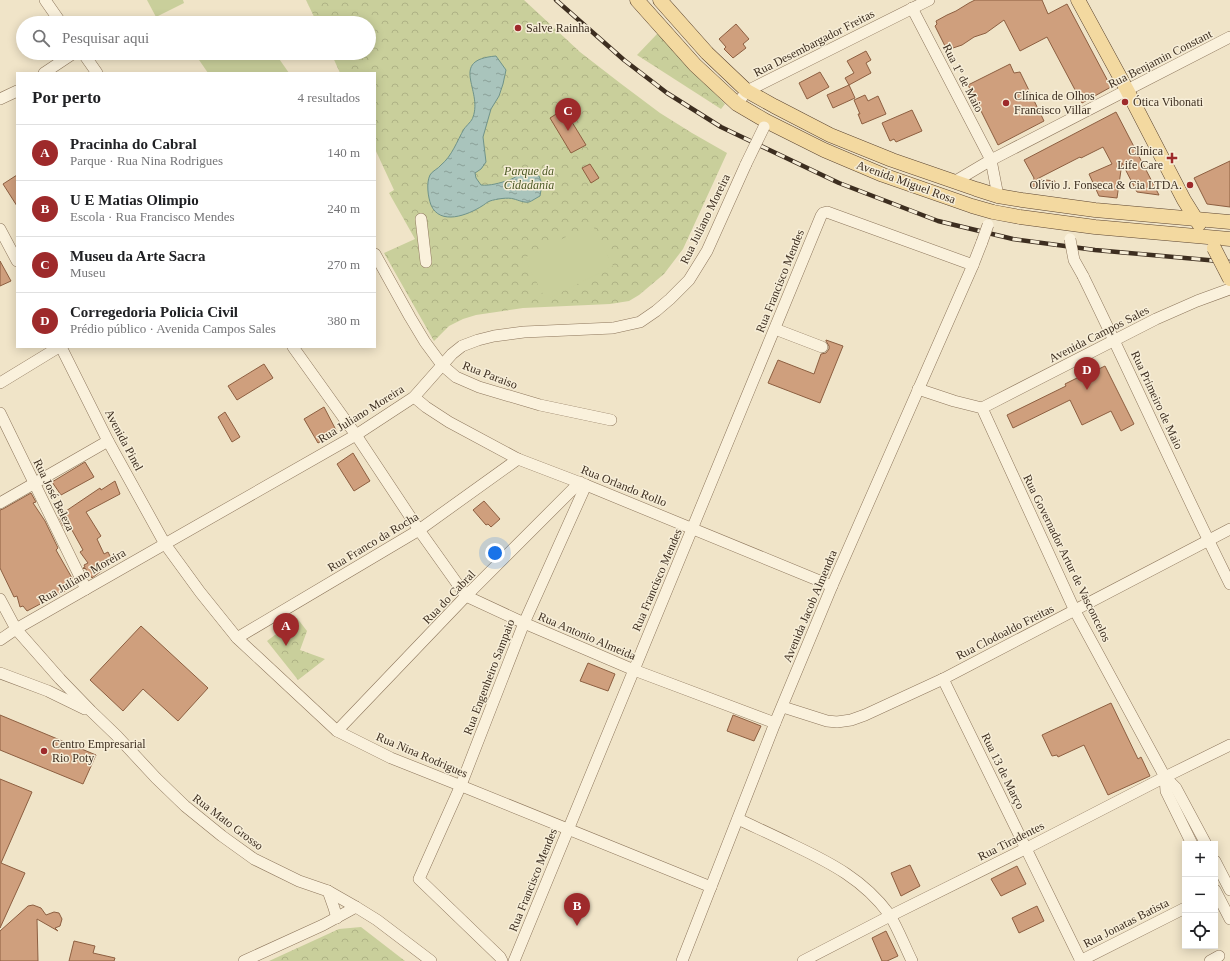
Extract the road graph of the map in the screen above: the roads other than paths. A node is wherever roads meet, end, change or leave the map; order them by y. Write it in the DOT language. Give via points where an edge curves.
graph roads {
  1 [pos="45,0"];
  2 [pos="637,0"];
  3 [pos="929,0"];
  4 [pos="1078,0"];
  5 [pos="664,4"];
  6 [pos="912,8"];
  7 [pos="56,16"];
  8 [pos="656,20"];
  9 [pos="1230,37"];
  10 [pos="707,53"];
  11 [pos="64,60"];
  12 [pos="88,60"];
  13 [pos="696,65"];
  14 [pos="46,72"];
  15 [pos="96,72"];
  16 [pos="1127,90"];
  17 [pos="16,91"];
  18 [pos="747,91"];
  19 [pos="0,99"];
  20 [pos="737,104"];
  21 [pos="765,124"];
  22 [pos="991,160"];
  23 [pos="954,182"];
  24 [pos="998,196"];
  25 [pos="994,212"];
  26 [pos="1196,219"];
  27 [pos="1230,222"];
  28 [pos="424,223"];
  29 [pos="1069,224"];
  30 [pos="0,229"];
  31 [pos="1230,239"];
  32 [pos="1211,243"];
  33 [pos="376,256"];
  34 [pos="16,259"];
  35 [pos="428,260"];
  36 [pos="973,265"];
  37 [pos="1230,279"];
  38 [pos="1230,290"];
  39 [pos="775,329"];
  40 [pos="1114,340"];
  41 [pos="822,347"];
  42 [pos="58,348"];
  43 [pos="61,348"];
  44 [pos="294,348"];
  45 [pos="442,365"];
  46 [pos="0,383"];
  47 [pos="918,389"];
  48 [pos="414,397"];
  49 [pos="982,408"];
  50 [pos="0,413"];
  51 [pos="611,420"];
  52 [pos="356,435"];
  53 [pos="108,441"];
  54 [pos="518,459"];
  55 [pos="583,483"];
  56 [pos="34,484"];
  57 [pos="0,503"];
  58 [pos="693,528"];
  59 [pos="1230,529"];
  60 [pos="419,530"];
  61 [pos="1208,540"];
  62 [pos="165,544"];
  63 [pos="1230,584"];
  64 [pos="832,586"];
  65 [pos="86,589"];
  66 [pos="466,596"];
  67 [pos="0,599"];
  68 [pos="1075,611"];
  69 [pos="524,623"];
  70 [pos="16,629"];
  71 [pos="237,638"];
  72 [pos="0,640"];
  73 [pos="634,670"];
  74 [pos="0,673"];
  75 [pos="60,679"];
  76 [pos="943,679"];
  77 [pos="48,691"];
  78 [pos="783,707"];
  79 [pos="91,712"];
  80 [pos="775,723"];
  81 [pos="337,731"];
  82 [pos="1230,745"];
  83 [pos="1165,777"];
  84 [pos="461,785"];
  85 [pos="738,819"];
  86 [pos="568,829"];
  87 [pos="1191,841"];
  88 [pos="1204,841"];
  89 [pos="1027,848"];
  90 [pos="1218,866"];
  91 [pos="1229,886"];
  92 [pos="711,887"];
  93 [pos="328,891"];
  94 [pos="1218,891"];
  95 [pos="1218,897"];
  96 [pos="356,907"];
  97 [pos="1182,910"];
  98 [pos="890,916"];
  99 [pos="337,918"];
  100 [pos="1230,919"];
  101 [pos="244,961"];
  102 [pos="432,961"];
  103 [pos="502,961"];
  104 [pos="514,961"];
  105 [pos="682,961"];
  106 [pos="803,961"];
  107 [pos="912,961"];
  108 [pos="1081,961"];
  1 -- 7 [label="street"];
  2 -- 8 [label="main road, Avenida Miguel Rosa"];
  3 -- 6 [label="street, Rua Desembargador Freitas"];
  4 -- 16 [label="main road"];
  5 -- 8 [label="main road"];
  5 -- 10 [label="main road, Avenida Miguel Rosa"];
  6 -- 18 [label="street, Rua Desembargador Freitas"];
  6 -- 22 [label="street, Rua 1º de Maio"];
  8 -- 13 [label="main road, Avenida Miguel Rosa"];
  9 -- 16 [label="street, Rua Benjamin Constant"];
  10 -- 13 [label="main road"];
  10 -- 18 [label="main road, Avenida Miguel Rosa"];
  11 -- 14 [label="street"];
  12 -- 15 [label="street"];
  13 -- 20 [label="main road, Avenida Miguel Rosa"];
  16 -- 22 [label="street, Rua Benjamin Constant"];
  16 -- 26 [label="main road"];
  17 -- 19 [label="street"];
  18 -- 20 [label="street, Rua Desembargador Freitas"];
  18 -- 23 [label="main road, Avenida Miguel Rosa" via="830,135"];
  20 -- 21 [label="main road, Avenida Miguel Rosa"];
  21 -- 25 [label="main road, Avenida Miguel Rosa" via="883,176"];
  21 -- 45 [label="street, Rua Juliano Moreira, bridge" via="707,251 684,285 656,311 640,322 613,328 524,332 478,340 462,346"];
  22 -- 23 [label="street, Rua Benjamin Constant"];
  22 -- 24 [label="street"];
  23 -- 24 [label="main road, Avenida Miguel Rosa"];
  24 -- 25 [label="main road"];
  24 -- 26 [label="main road, Avenida Miguel Rosa" via="1095,210"];
  25 -- 29 [label="main road, Avenida Miguel Rosa"];
  25 -- 36 [label="street, Avenida Jacob Almendra, bridge"];
  26 -- 27 [label="main road, Avenida Miguel Rosa"];
  26 -- 32 [label="main road"];
  28 -- 35 [label="street"];
  29 -- 32 [label="main road, Avenida Miguel Rosa"];
  29 -- 40 [label="street, Rua Primeiro de Maio, bridge" via="1074,260"];
  30 -- 34 [label="street"];
  31 -- 32 [label="main road, Avenida Miguel Rosa"];
  32 -- 37 [label="main road, bridge"];
  33 -- 45 [label="street, Rua Paraiso" via="425,342"];
  36 -- 39 [label="street, Rua Francisco Mendes" via="827,212 823,213"];
  36 -- 47 [label="street, Avenida Jacob Almendra"];
  38 -- 40 [label="street, Avenida Campos Sales" via="1197,301"];
  39 -- 41 [label="street"];
  39 -- 58 [label="street, Rua Francisco Mendes"];
  40 -- 49 [label="street, Avenida Campos Sales"];
  40 -- 61 [label="street, Rua Primeiro de Maio"];
  42 -- 46 [label="street"];
  43 -- 53 [label="street, Avenida Pinel"];
  44 -- 52 [label="street, Rua Antonio Almeida"];
  45 -- 48 [label="street, Rua Juliano Moreira"];
  45 -- 51 [label="street, Rua Paraiso" via="456,377 512,398"];
  47 -- 49 [label="street"];
  47 -- 64 [label="street, Avenida Jacob Almendra"];
  48 -- 52 [label="street, Rua Juliano Moreira"];
  48 -- 54 [label="street, Rua Orlando Rollo" via="449,422"];
  49 -- 68 [label="street, Rua Governador Artur de Vasconcelos"];
  50 -- 56 [label="street, Rua José Beleza"];
  52 -- 60 [label="street, Rua Antonio Almeida"];
  52 -- 62 [label="street, Rua Juliano Moreira"];
  53 -- 56 [label="street"];
  53 -- 62 [label="street, Avenida Pinel"];
  54 -- 55 [label="street, Rua Orlando Rollo"];
  54 -- 60 [label="street, Rua Franco da Rocha"];
  55 -- 58 [label="street, Rua Orlando Rollo"];
  55 -- 66 [label="street, Rua do Cabral"];
  55 -- 69 [label="street, Rua Engenheiro Sampaio"];
  56 -- 57 [label="street"];
  56 -- 65 [label="street, Rua José Beleza"];
  58 -- 64 [label="street, Rua Orlando Rollo"];
  58 -- 73 [label="street, Rua Francisco Mendes"];
  59 -- 61 [label="street, Rua Clodoaldo Freitas"];
  60 -- 66 [label="street, Rua Antonio Almeida"];
  60 -- 71 [label="street, Rua Franco da Rocha"];
  61 -- 63 [label="street, Rua Primeiro de Maio"];
  61 -- 68 [label="street, Rua Clodoaldo Freitas"];
  62 -- 65 [label="street, Rua Juliano Moreira"];
  62 -- 71 [label="street, Rua Nina Rodrigues"];
  64 -- 78 [label="street, Avenida Jacob Almendra"];
  65 -- 70 [label="street, Rua Juliano Moreira"];
  66 -- 69 [label="street, Rua Antonio Almeida"];
  66 -- 81 [label="street, Rua do Cabral"];
  67 -- 70 [label="street, Rua Mato Grosso"];
  68 -- 76 [label="street, Rua Clodoaldo Freitas"];
  68 -- 83 [label="street, Rua Governador Artur de Vasconcelos"];
  69 -- 73 [label="street, Rua Antonio Almeida"];
  69 -- 84 [label="street, Rua Engenheiro Sampaio"];
  70 -- 72 [label="street, Rua Juliano Moreira"];
  70 -- 75 [label="street, Rua Mato Grosso"];
  71 -- 81 [label="street, Rua Nina Rodrigues"];
  73 -- 80 [label="street, Rua Antonio Almeida"];
  73 -- 86 [label="street, Rua Francisco Mendes"];
  74 -- 77 [label="street, Rua Mato Grosso"];
  75 -- 77 [label="street" via="59,691"];
  75 -- 79 [label="street, Rua Mato Grosso"];
  76 -- 78 [label="street, Rua Clodoaldo Freitas" via="865,715 846,721 828,721"];
  76 -- 89 [label="street, Rua 13 de Março"];
  77 -- 79 [label="street, Rua Mato Grosso"];
  78 -- 80 [label="street, Avenida Jacob Almendra"];
  79 -- 93 [label="street, Rua Mato Grosso" via="185,806 222,836 254,859 299,881"];
  80 -- 85 [label="street, Avenida Jacob Almendra"];
  81 -- 84 [label="street, Rua Nina Rodrigues" via="390,758"];
  82 -- 83 [label="street, Rua Tiradentes"];
  83 -- 87 [label="street, Rua Governador Artur de Vasconcelos" via="1166,791"];
  83 -- 88 [label="street, Rua Governador Artur de Vasconcelos" via="1176,788"];
  83 -- 89 [label="street, Rua Tiradentes"];
  84 -- 86 [label="street, Rua Nina Rodrigues"];
  84 -- 103 [label="street, Rua Engenheiro Sampaio" via="419,879"];
  85 -- 92 [label="street, Avenida Jacob Almendra"];
  85 -- 98 [label="street" via="827,861 851,876"];
  86 -- 92 [label="street, Rua Nina Rodrigues"];
  86 -- 104 [label="street, Rua Francisco Mendes"];
  89 -- 98 [label="street, Rua Tiradentes"];
  89 -- 108 [label="street, Rua 13 de Março"];
  90 -- 91 [label="street"];
  91 -- 94 [label="street"];
  92 -- 105 [label="street, Avenida Jacob Almendra"];
  93 -- 96 [label="street, Rua Mato Grosso"];
  93 -- 99 [label="street"];
  95 -- 100 [label="street"];
  96 -- 99 [label="street"];
  96 -- 102 [label="street, Rua Mato Grosso"];
  97 -- 108 [label="street, Rua Jonatas Batista"];
  98 -- 106 [label="street, Rua Tiradentes"];
  98 -- 107 [label="street"];
  99 -- 101 [label="street"];
}
